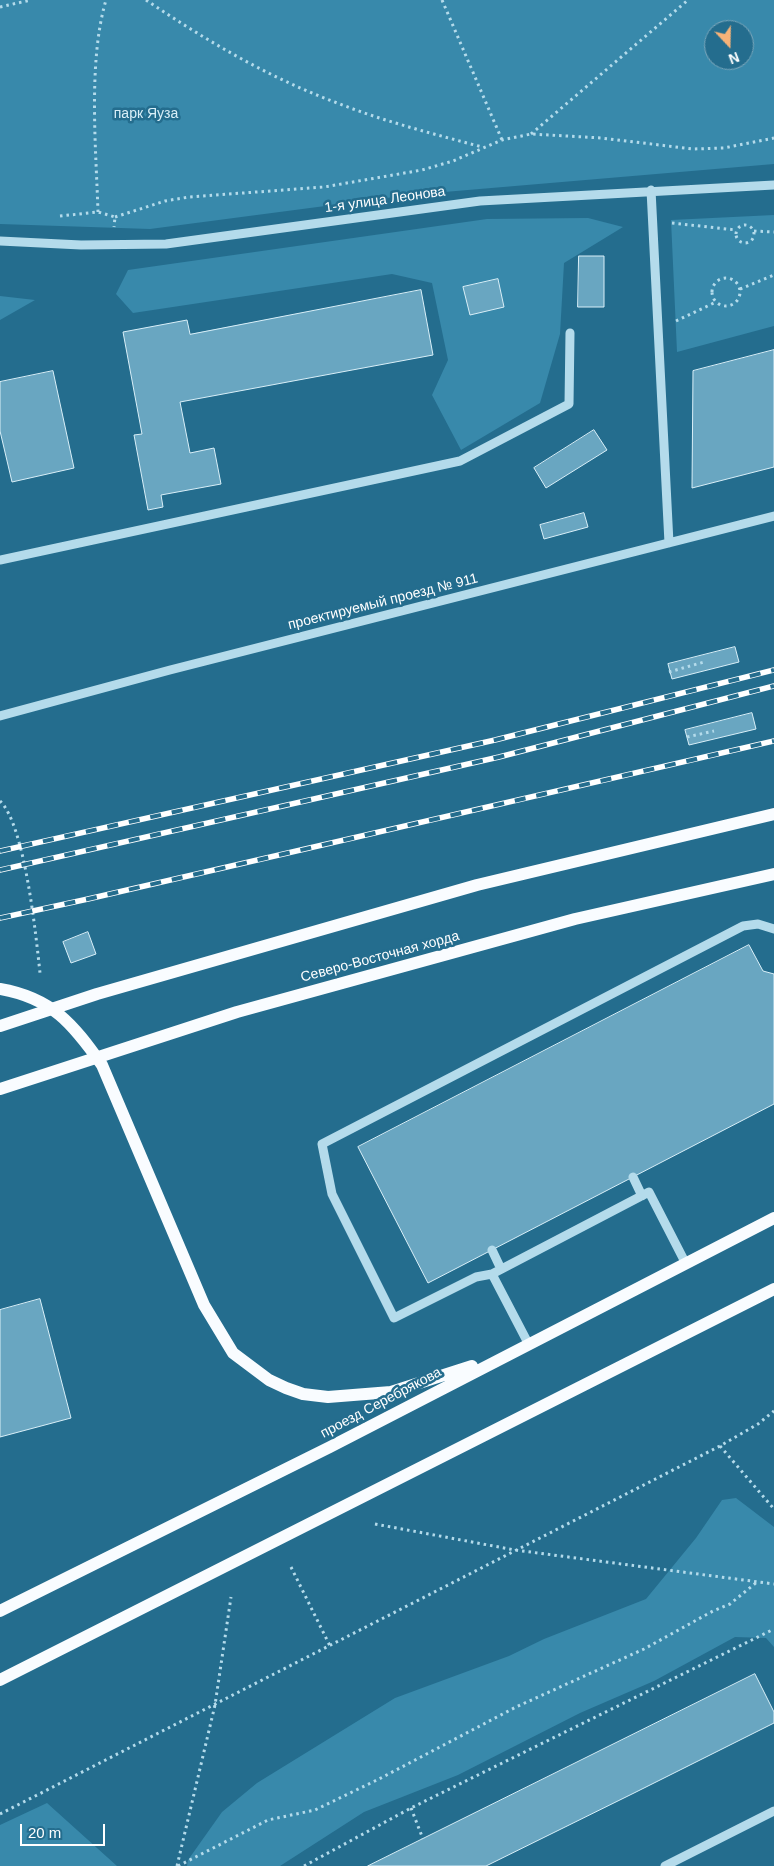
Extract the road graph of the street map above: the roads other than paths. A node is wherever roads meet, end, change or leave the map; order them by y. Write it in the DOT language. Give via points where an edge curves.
graph roads {
  1 [pos="774,185"];
  2 [pos="651,190"];
  3 [pos="0,241"];
  4 [pos="570,333"];
  5 [pos="774,516"];
  6 [pos="670,542"];
  7 [pos="0,560"];
  8 [pos="0,716"];
  9 [pos="774,814"];
  10 [pos="774,874"];
  11 [pos="774,929"];
  12 [pos="0,989"];
  13 [pos="0,1026"];
  14 [pos="0,1089"];
  15 [pos="633,1177"];
  16 [pos="642,1196"];
  17 [pos="774,1218"];
  18 [pos="492,1250"];
  19 [pos="685,1262"];
  20 [pos="501,1269"];
  21 [pos="492,1274"];
  22 [pos="774,1289"];
  23 [pos="528,1343"];
  24 [pos="506,1355"];
  25 [pos="0,1611"];
  26 [pos="0,1680"];
  27 [pos="774,1811"];
  28 [pos="665,1866"];
  1 -- 2 [label="street, 1-я улица Леонова"];
  2 -- 3 [label="street, 1-я улица Леонова" via="480,201 181,243 114,246"];
  2 -- 6 [label="street"];
  4 -- 7 [label="street" via="569,404 460,461"];
  5 -- 6 [label="street, проектируемый проезд № 911"];
  6 -- 8 [label="street, проектируемый проезд № 911"];
  9 -- 13 [label="main road, bridge" via="477,885 97,994"];
  10 -- 14 [label="main road, Северо-Восточная хорда, bridge" via="575,919 246,1010"];
  11 -- 21 [label="street" via="758,924 743,926 322,1144 332,1194 394,1318 476,1278"];
  12 -- 24 [label="main road" via="25,993 57,1012 79,1032 102,1065 204,1305 233,1352 269,1380 303,1394 328,1396 392,1392"];
  15 -- 16 [label="street"];
  16 -- 19 [label="street" via="649,1192"];
  16 -- 20 [label="street"];
  17 -- 19 [label="main road, проезд Серебрякова"];
  18 -- 20 [label="street"];
  19 -- 23 [label="main road, проезд Серебрякова"];
  20 -- 21 [label="street"];
  21 -- 23 [label="street"];
  22 -- 26 [label="main road"];
  23 -- 24 [label="main road, проезд Серебрякова"];
  24 -- 25 [label="main road, проезд Серебрякова" via="330,1447"];
  27 -- 28 [label="street"];
}
